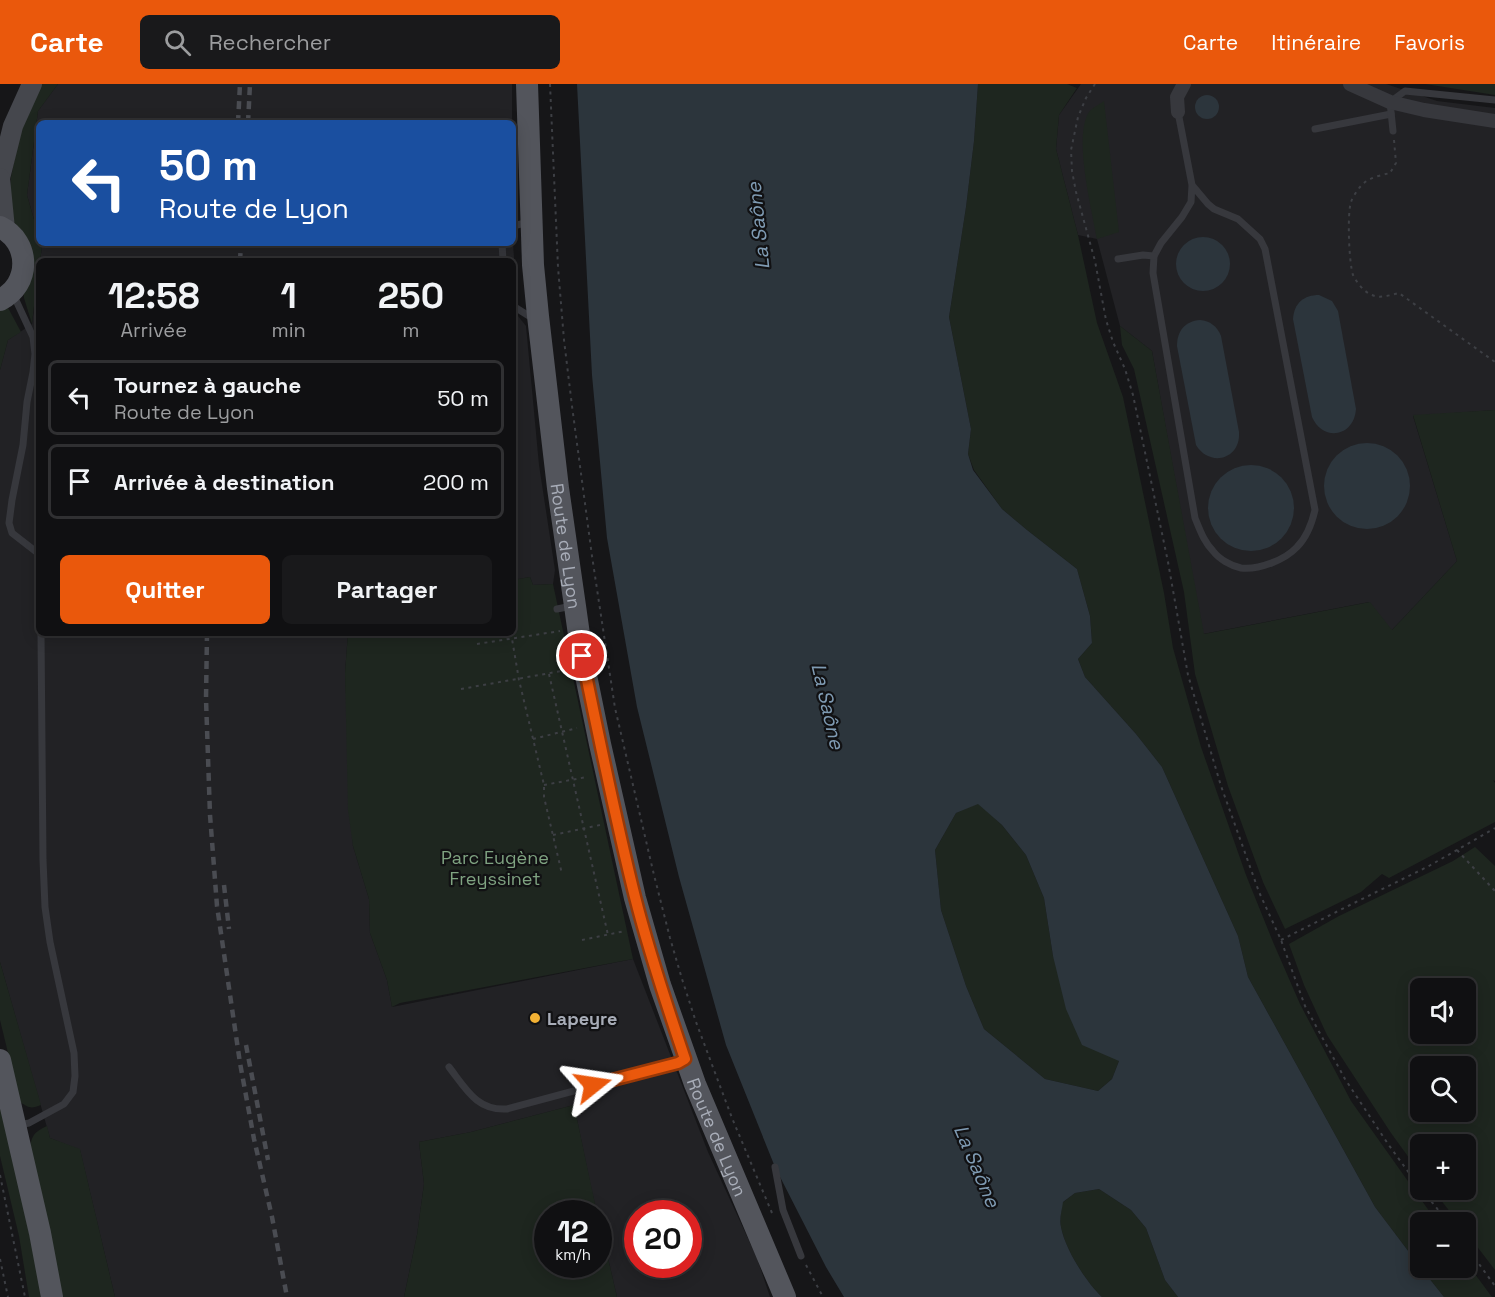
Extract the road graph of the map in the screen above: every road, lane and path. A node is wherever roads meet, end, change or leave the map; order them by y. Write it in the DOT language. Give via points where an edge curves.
graph roads {
  1 [pos="32,84"];
  2 [pos="527,84"];
  3 [pos="550,84"];
  4 [pos="1095,84"];
  5 [pos="1184,84"];
  6 [pos="1350,84"];
  7 [pos="1495,100"];
  8 [pos="1391,108"];
  9 [pos="1178,112"];
  10 [pos="1495,121"];
  11 [pos="1315,129"];
  12 [pos="1393,131"];
  13 [pos="3,154"];
  14 [pos="0,178"];
  15 [pos="1192,185"];
  16 [pos="522,224"];
  17 [pos="3,228"];
  18 [pos="1154,256"];
  19 [pos="1118,259"];
  20 [pos="6,296"];
  21 [pos="516,308"];
  22 [pos="538,316"];
  23 [pos="1495,362"];
  24 [pos="36,552"];
  25 [pos="561,630"];
  26 [pos="41,636"];
  27 [pos="512,638"];
  28 [pos="477,644"];
  29 [pos="567,670"];
  30 [pos="549,674"];
  31 [pos="519,680"];
  32 [pos="461,689"];
  33 [pos="580,728"];
  34 [pos="562,732"];
  35 [pos="533,739"];
  36 [pos="606,772"];
  37 [pos="573,780"];
  38 [pos="544,785"];
  39 [pos="601,825"];
  40 [pos="1495,828"];
  41 [pos="584,829"];
  42 [pos="553,835"];
  43 [pos="1457,850"];
  44 [pos="562,874"];
  45 [pos="1495,891"];
  46 [pos="627,930"];
  47 [pos="608,935"];
  48 [pos="582,940"];
  49 [pos="1281,940"];
  50 [pos="685,1059"];
  51 [pos="0,1060"];
  52 [pos="449,1067"];
  53 [pos="16,1125"];
  54 [pos="775,1167"];
  55 [pos="0,1174"];
  56 [pos="1410,1174"];
  57 [pos="1430,1200"];
  58 [pos="1440,1212"];
  59 [pos="775,1219"];
  60 [pos="801,1256"];
  61 [pos="0,1260"];
  62 [pos="1476,1260"];
  63 [pos="1495,1286"];
  64 [pos="8,1297"];
  65 [pos="25,1297"];
  66 [pos="52,1297"];
  67 [pos="785,1297"];
  1 -- 13 [label="main road"];
  2 -- 16 [label="main road, Route de Lyon"];
  3 -- 59 [label="path" via="564,340 615,708 682,979 728,1107"];
  4 -- 49 [label="path" via="1078,117 1072,141 1076,192 1106,320 1133,394 1188,675 1221,786 1259,892"];
  5 -- 9 [label="street" via="1177,97"];
  6 -- 8 [label="street"];
  7 -- 8 [label="lane" via="1405,91"];
  8 -- 10 [label="street"];
  8 -- 11 [label="lane"];
  8 -- 12 [label="lane"];
  9 -- 15 [label="lane"];
  12 -- 23 [label="path" via="1396,163 1390,173 1364,183 1351,202 1350,257 1354,275 1371,295 1399,293"];
  13 -- 14 [label="main road"];
  14 -- 17 [label="main road"];
  15 -- 18 [label="lane" via="1191,202"];
  15 -- 18 [label="lane" via="1214,209 1238,219 1265,249 1315,510 1305,537 1281,559 1253,568 1228,563 1206,543 1195,518 1153,273"];
  16 -- 22 [label="main road, Route de Lyon" via="533,265"];
  17 -- 20 [label="main road" via="21,247 24,259 19,283"];
  18 -- 19 [label="lane"];
  20 -- 24 [label="lane" via="22,312 33,337 35,354 9,523 12,533"];
  21 -- 22 [label="lane" via="529,316"];
  22 -- 36 [label="main road, Route de Lyon" via="558,488 566,607 582,656"];
  25 -- 27 [label="path"];
  26 -- 53 [label="lane" via="45,907 74,1053 75,1076 73,1092 64,1104 29,1123"];
  27 -- 28 [label="path"];
  27 -- 31 [label="path"];
  29 -- 30 [label="path"];
  30 -- 31 [label="path"];
  30 -- 34 [label="path"];
  31 -- 32 [label="path"];
  31 -- 35 [label="path"];
  33 -- 34 [label="path"];
  34 -- 35 [label="path"];
  34 -- 37 [label="path"];
  35 -- 38 [label="path"];
  36 -- 37 [label="path"];
  36 -- 50 [label="main road, Route de Lyon" via="640,918"];
  37 -- 38 [label="path"];
  37 -- 41 [label="path"];
  38 -- 42 [label="path"];
  39 -- 41 [label="path"];
  40 -- 43 [label="path"];
  41 -- 42 [label="path"];
  41 -- 47 [label="path"];
  42 -- 44 [label="path"];
  43 -- 45 [label="path"];
  43 -- 49 [label="path"];
  46 -- 47 [label="path"];
  47 -- 48 [label="path"];
  49 -- 56 [label="path" via="1305,1006 1330,1052"];
  50 -- 52 [label="lane" via="507,1109 483,1105"];
  50 -- 67 [label="main road, Route de Lyon"];
  51 -- 53 [label="main road"];
  53 -- 66 [label="main road"];
  54 -- 60 [label="lane" via="783,1210"];
  55 -- 65 [label="path"];
  57 -- 58 [label="path"];
  61 -- 64 [label="path"];
  62 -- 63 [label="path"];
}
